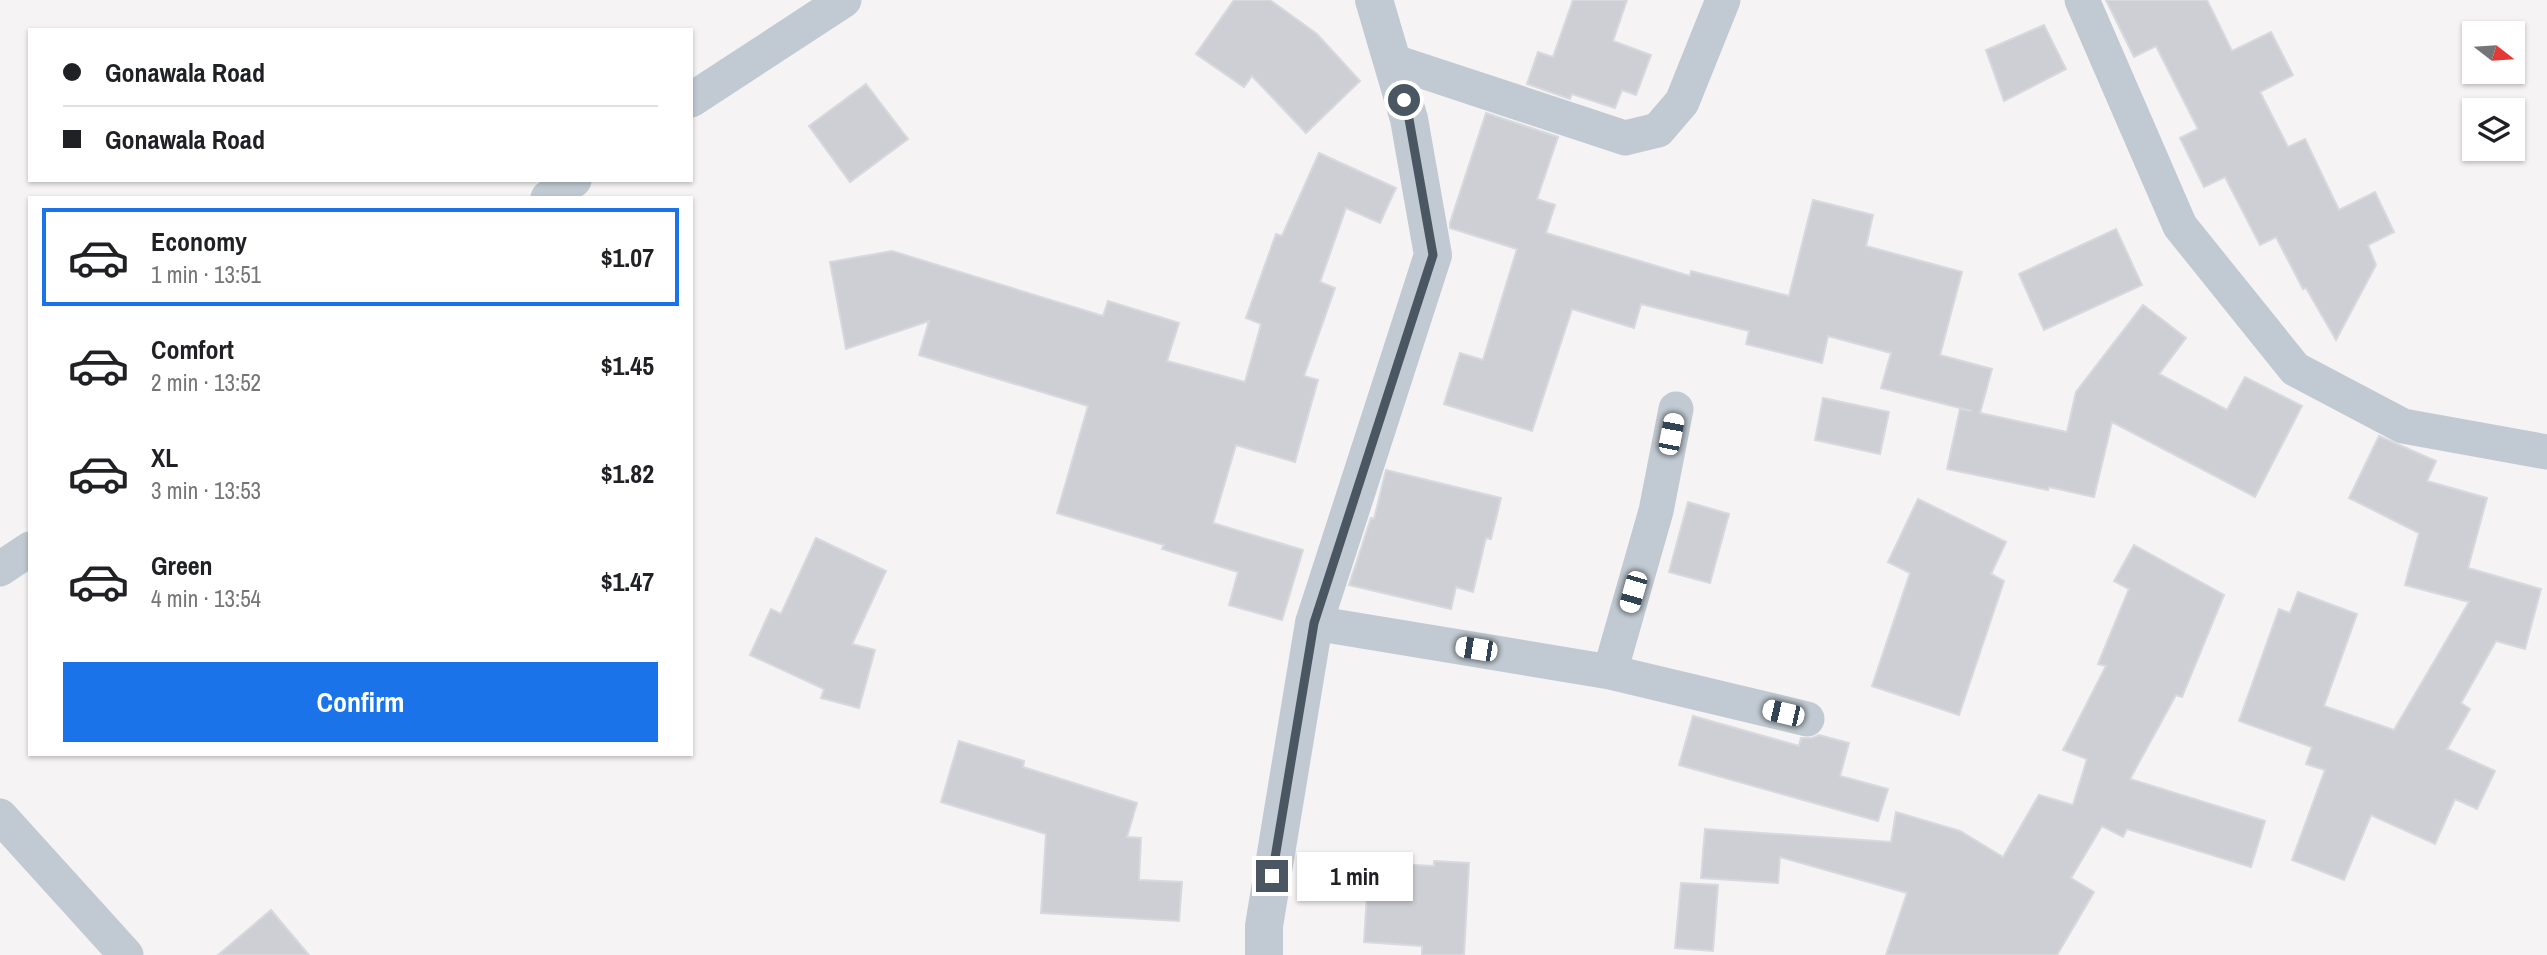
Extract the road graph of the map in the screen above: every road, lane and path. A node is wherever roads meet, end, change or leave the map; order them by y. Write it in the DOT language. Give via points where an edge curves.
graph roads {
  1 [pos="844,0"];
  2 [pos="1374,0"];
  3 [pos="1723,0"];
  4 [pos="2082,0"];
  5 [pos="1392,61"];
  6 [pos="693,99"];
  7 [pos="571,182"];
  8 [pos="551,196"];
  9 [pos="1676,409"];
  10 [pos="2547,452"];
  11 [pos="28,551"];
  12 [pos="0,569"];
  13 [pos="1314,623"];
  14 [pos="1610,672"];
  15 [pos="1807,719"];
  16 [pos="0,816"];
  17 [pos="127,955"];
  18 [pos="1264,955"];
  1 -- 6 [label="street"];
  2 -- 5 [label="street"];
  3 -- 5 [label="street" via="1682,102 1658,131 1625,138"];
  4 -- 10 [label="street" via="2180,226 2295,369 2403,425"];
  5 -- 13 [label="street" via="1409,119 1433,255"];
  7 -- 8 [label="street"];
  9 -- 14 [label="street" via="1656,512"];
  11 -- 12 [label="street"];
  13 -- 14 [label="street"];
  13 -- 18 [label="street" via="1264,926"];
  14 -- 15 [label="street"];
  16 -- 17 [label="street"];
}
